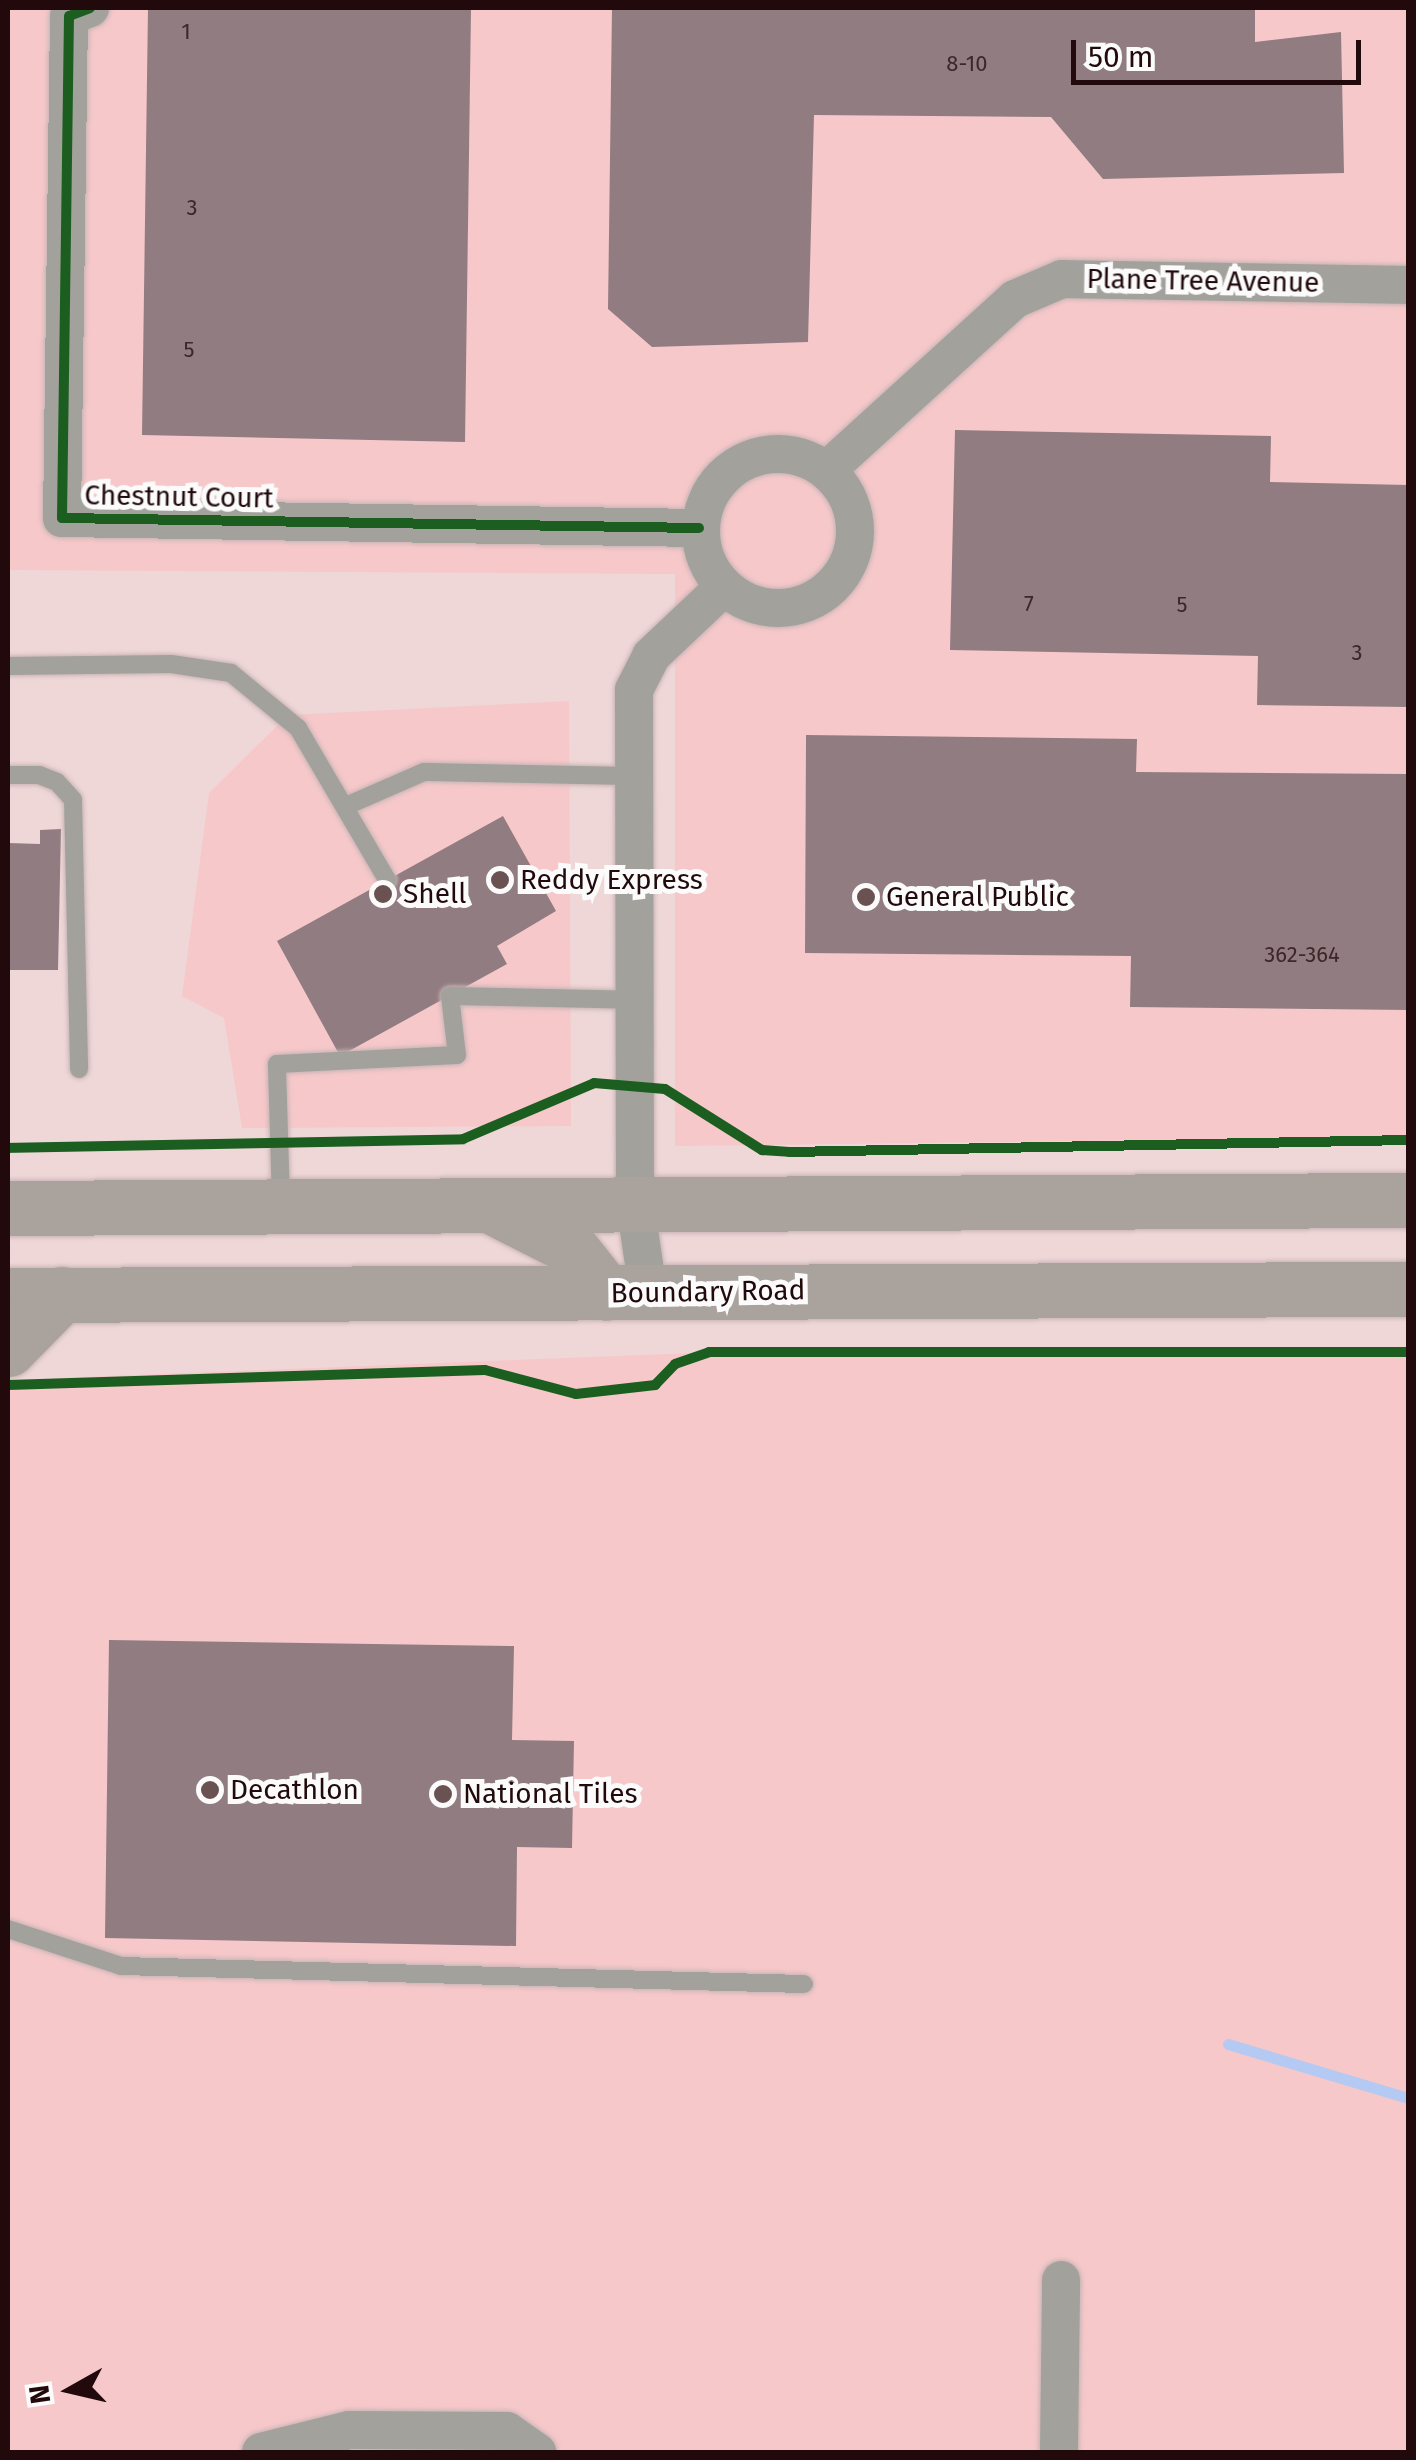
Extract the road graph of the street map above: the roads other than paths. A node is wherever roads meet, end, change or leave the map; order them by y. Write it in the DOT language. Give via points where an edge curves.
graph roads {
  1 [pos="90,8"];
  2 [pos="1408,284"];
  3 [pos="827,470"];
  4 [pos="700,528"];
  5 [pos="724,587"];
  6 [pos="8,666"];
  7 [pos="8,775"];
  8 [pos="633,776"];
  9 [pos="346,806"];
  10 [pos="387,880"];
  11 [pos="634,1000"];
  12 [pos="79,1069"];
  13 [pos="1408,1200"];
  14 [pos="635,1203"];
  15 [pos="488,1205"];
  16 [pos="281,1207"];
  17 [pos="8,1208"];
  18 [pos="1408,1289"];
  19 [pos="627,1292"];
  20 [pos="62,1294"];
  21 [pos="8,1296"];
  22 [pos="8,1349"];
  23 [pos="8,1929"];
  24 [pos="804,1984"];
  25 [pos="1061,2280"];
  26 [pos="260,2452"];
  27 [pos="538,2452"];
  28 [pos="1059,2452"];
  1 -- 4 [label="street, Chestnut Court" via="68,16 62,518"];
  2 -- 3 [label="street, Plane Tree Avenue" via="1062,279 1015,299"];
  3 -- 4 [label="street" via="795,454 742,461 720,478"];
  3 -- 5 [label="street" via="845,491 854,531 845,570 828,591 800,606 773,609"];
  4 -- 5 [label="street" via="708,566"];
  5 -- 8 [label="street" via="651,656 634,690"];
  6 -- 9 [label="lane" via="170,664 231,672 298,728"];
  7 -- 12 [label="lane" via="39,774 58,782 73,800"];
  8 -- 9 [label="lane" via="424,772"];
  8 -- 11 [label="street"];
  9 -- 10 [label="lane"];
  11 -- 14 [label="street"];
  11 -- 16 [label="lane" via="450,996 457,1055 278,1064"];
  13 -- 14 [label="main road"];
  14 -- 15 [label="main road"];
  14 -- 19 [label="street"];
  15 -- 16 [label="main road"];
  15 -- 19 [label="main road" via="568,1244"];
  16 -- 17 [label="main road"];
  18 -- 19 [label="main road, Boundary Road"];
  19 -- 20 [label="main road, Boundary Road"];
  20 -- 21 [label="main road, Boundary Road"];
  20 -- 22 [label="main road"];
  23 -- 24 [label="lane" via="121,1966"];
  25 -- 28 [label="street"];
  26 -- 27 [label="street" via="349,2430 507,2431"];
}
